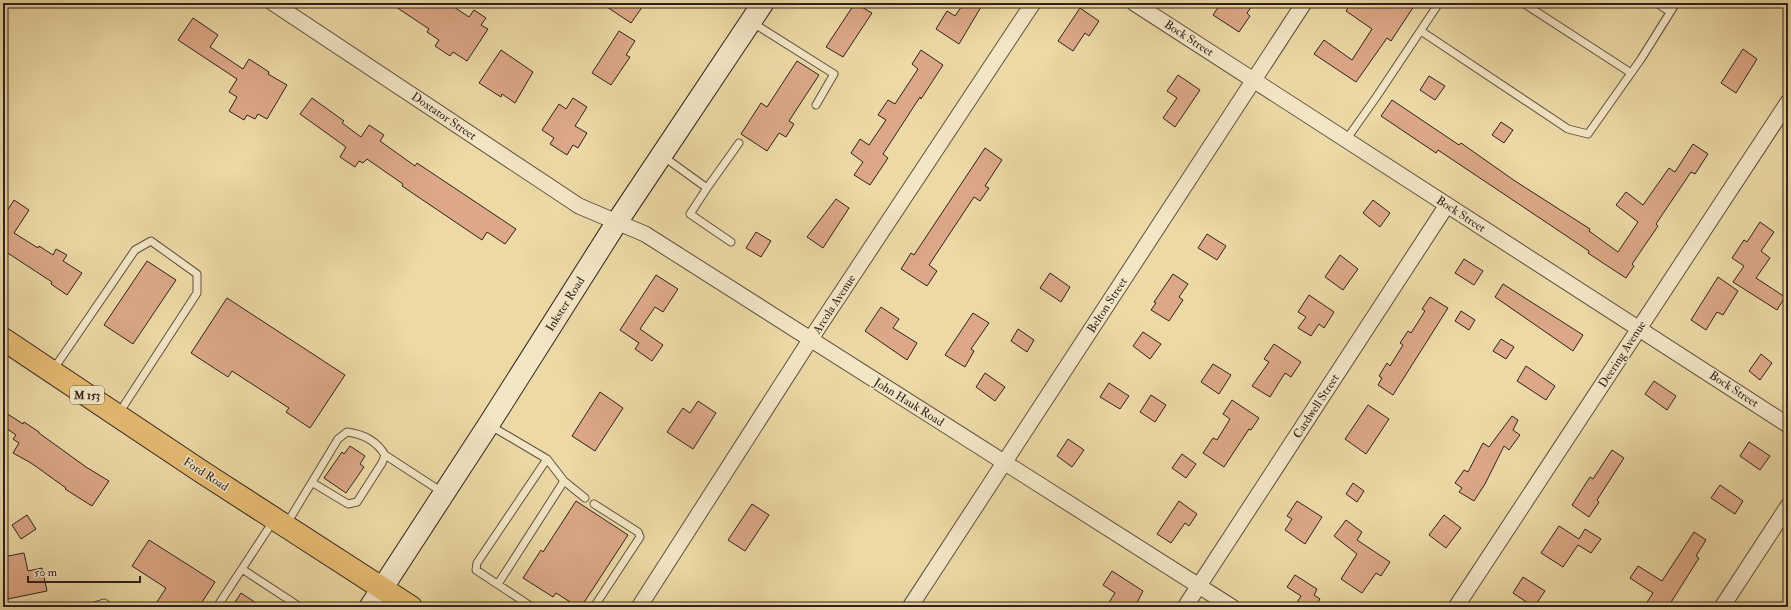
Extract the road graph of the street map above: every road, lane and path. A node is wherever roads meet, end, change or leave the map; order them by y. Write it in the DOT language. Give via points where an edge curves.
graph roads {
  1 [pos="274,3"];
  2 [pos="763,3"];
  3 [pos="1033,3"];
  4 [pos="1134,3"];
  5 [pos="1304,3"];
  6 [pos="1439,3"];
  7 [pos="1523,3"];
  8 [pos="1657,3"];
  9 [pos="1676,3"];
  10 [pos="1783,3"];
  11 [pos="1788,6"];
  12 [pos="1670,12"];
  13 [pos="751,22"];
  14 [pos="1421,31"];
  15 [pos="1632,73"];
  16 [pos="1253,80"];
  17 [pos="1788,102"];
  18 [pos="816,105"];
  19 [pos="1346,140"];
  20 [pos="738,143"];
  21 [pos="662,156"];
  22 [pos="707,188"];
  23 [pos="1446,205"];
  24 [pos="617,222"];
  25 [pos="731,242"];
  26 [pos="1639,328"];
  27 [pos="3,339"];
  28 [pos="810,340"];
  29 [pos="52,372"];
  30 [pos="118,415"];
  31 [pos="489,424"];
  32 [pos="1788,425"];
  33 [pos="385,455"];
  34 [pos="547,459"];
  35 [pos="1004,462"];
  36 [pos="564,481"];
  37 [pos="313,483"];
  38 [pos="444,493"];
  39 [pos="585,498"];
  40 [pos="594,504"];
  41 [pos="1788,506"];
  42 [pos="280,522"];
  43 [pos="242,569"];
  44 [pos="498,584"];
  45 [pos="1198,586"];
  46 [pos="382,588"];
  47 [pos="90,607"];
  48 [pos="110,607"];
  49 [pos="217,607"];
  50 [pos="300,607"];
  51 [pos="370,607"];
  52 [pos="412,607"];
  53 [pos="532,607"];
  54 [pos="594,607"];
  55 [pos="639,607"];
  56 [pos="910,607"];
  57 [pos="1185,607"];
  58 [pos="1232,607"];
  59 [pos="1456,607"];
  60 [pos="1722,607"];
  1 -- 24 [label="street, Doxtator Street" via="579,206"];
  2 -- 13 [label="main road, Inkster Road"];
  3 -- 28 [label="street, Arcola Avenue"];
  4 -- 16 [label="street, Bock Street"];
  5 -- 16 [label="street, Belton Street"];
  6 -- 14 [label="lane"];
  7 -- 15 [label="lane"];
  8 -- 12 [label="lane"];
  9 -- 12 [label="lane"];
  10 -- 11 [label="lane"];
  12 -- 15 [label="lane"];
  13 -- 18 [label="lane" via="834,74"];
  13 -- 21 [label="main road, Inkster Road"];
  14 -- 15 [label="lane" via="1568,129 1588,134"];
  14 -- 19 [label="lane"];
  16 -- 19 [label="street, Bock Street"];
  16 -- 35 [label="street, Belton Street"];
  17 -- 26 [label="street, Deering Avenue"];
  19 -- 23 [label="street, Bock Street"];
  20 -- 22 [label="lane"];
  21 -- 22 [label="lane"];
  21 -- 24 [label="main road, Inkster Road"];
  22 -- 25 [label="lane" via="690,214"];
  23 -- 26 [label="street, Bock Street"];
  23 -- 45 [label="street, Cardwell Street"];
  24 -- 28 [label="street, John Hauk Road" via="645,234"];
  24 -- 31 [label="main road, Inkster Road"];
  26 -- 32 [label="street, Bock Street"];
  26 -- 59 [label="street, Deering Avenue"];
  27 -- 29 [label="main road, Ford Road / M 153"];
  28 -- 35 [label="street, John Hauk Road"];
  28 -- 55 [label="street, Arcola Avenue"];
  29 -- 30 [label="main road, Ford Road / M 153"];
  29 -- 30 [label="lane" via="136,250 151,241 197,274 197,293"];
  30 -- 42 [label="main road, Ford Road / M 153"];
  31 -- 34 [label="lane"];
  31 -- 38 [label="main road, Inkster Road"];
  33 -- 37 [label="lane" via="357,502 348,504"];
  33 -- 37 [label="lane" via="381,448 362,434 347,432 338,440 319,468"];
  33 -- 38 [label="lane"];
  34 -- 36 [label="lane"];
  34 -- 44 [label="lane" via="477,563 476,570"];
  35 -- 45 [label="street, John Hauk Road"];
  35 -- 56 [label="street, Belton Street"];
  36 -- 39 [label="lane"];
  36 -- 44 [label="lane"];
  37 -- 42 [label="lane"];
  38 -- 46 [label="main road, Inkster Road"];
  40 -- 54 [label="lane" via="638,532 640,537"];
  41 -- 60 [label="street"];
  42 -- 43 [label="lane"];
  42 -- 46 [label="main road, Ford Road / M 153"];
  43 -- 49 [label="lane"];
  43 -- 50 [label="lane"];
  44 -- 53 [label="lane"];
  45 -- 57 [label="street, Cardwell Street"];
  45 -- 58 [label="street, John Hauk Road"];
  46 -- 51 [label="main road, Inkster Road"];
  46 -- 52 [label="main road, Ford Road / M 153"];
  47 -- 48 [label="lane" via="104,603"];
}
